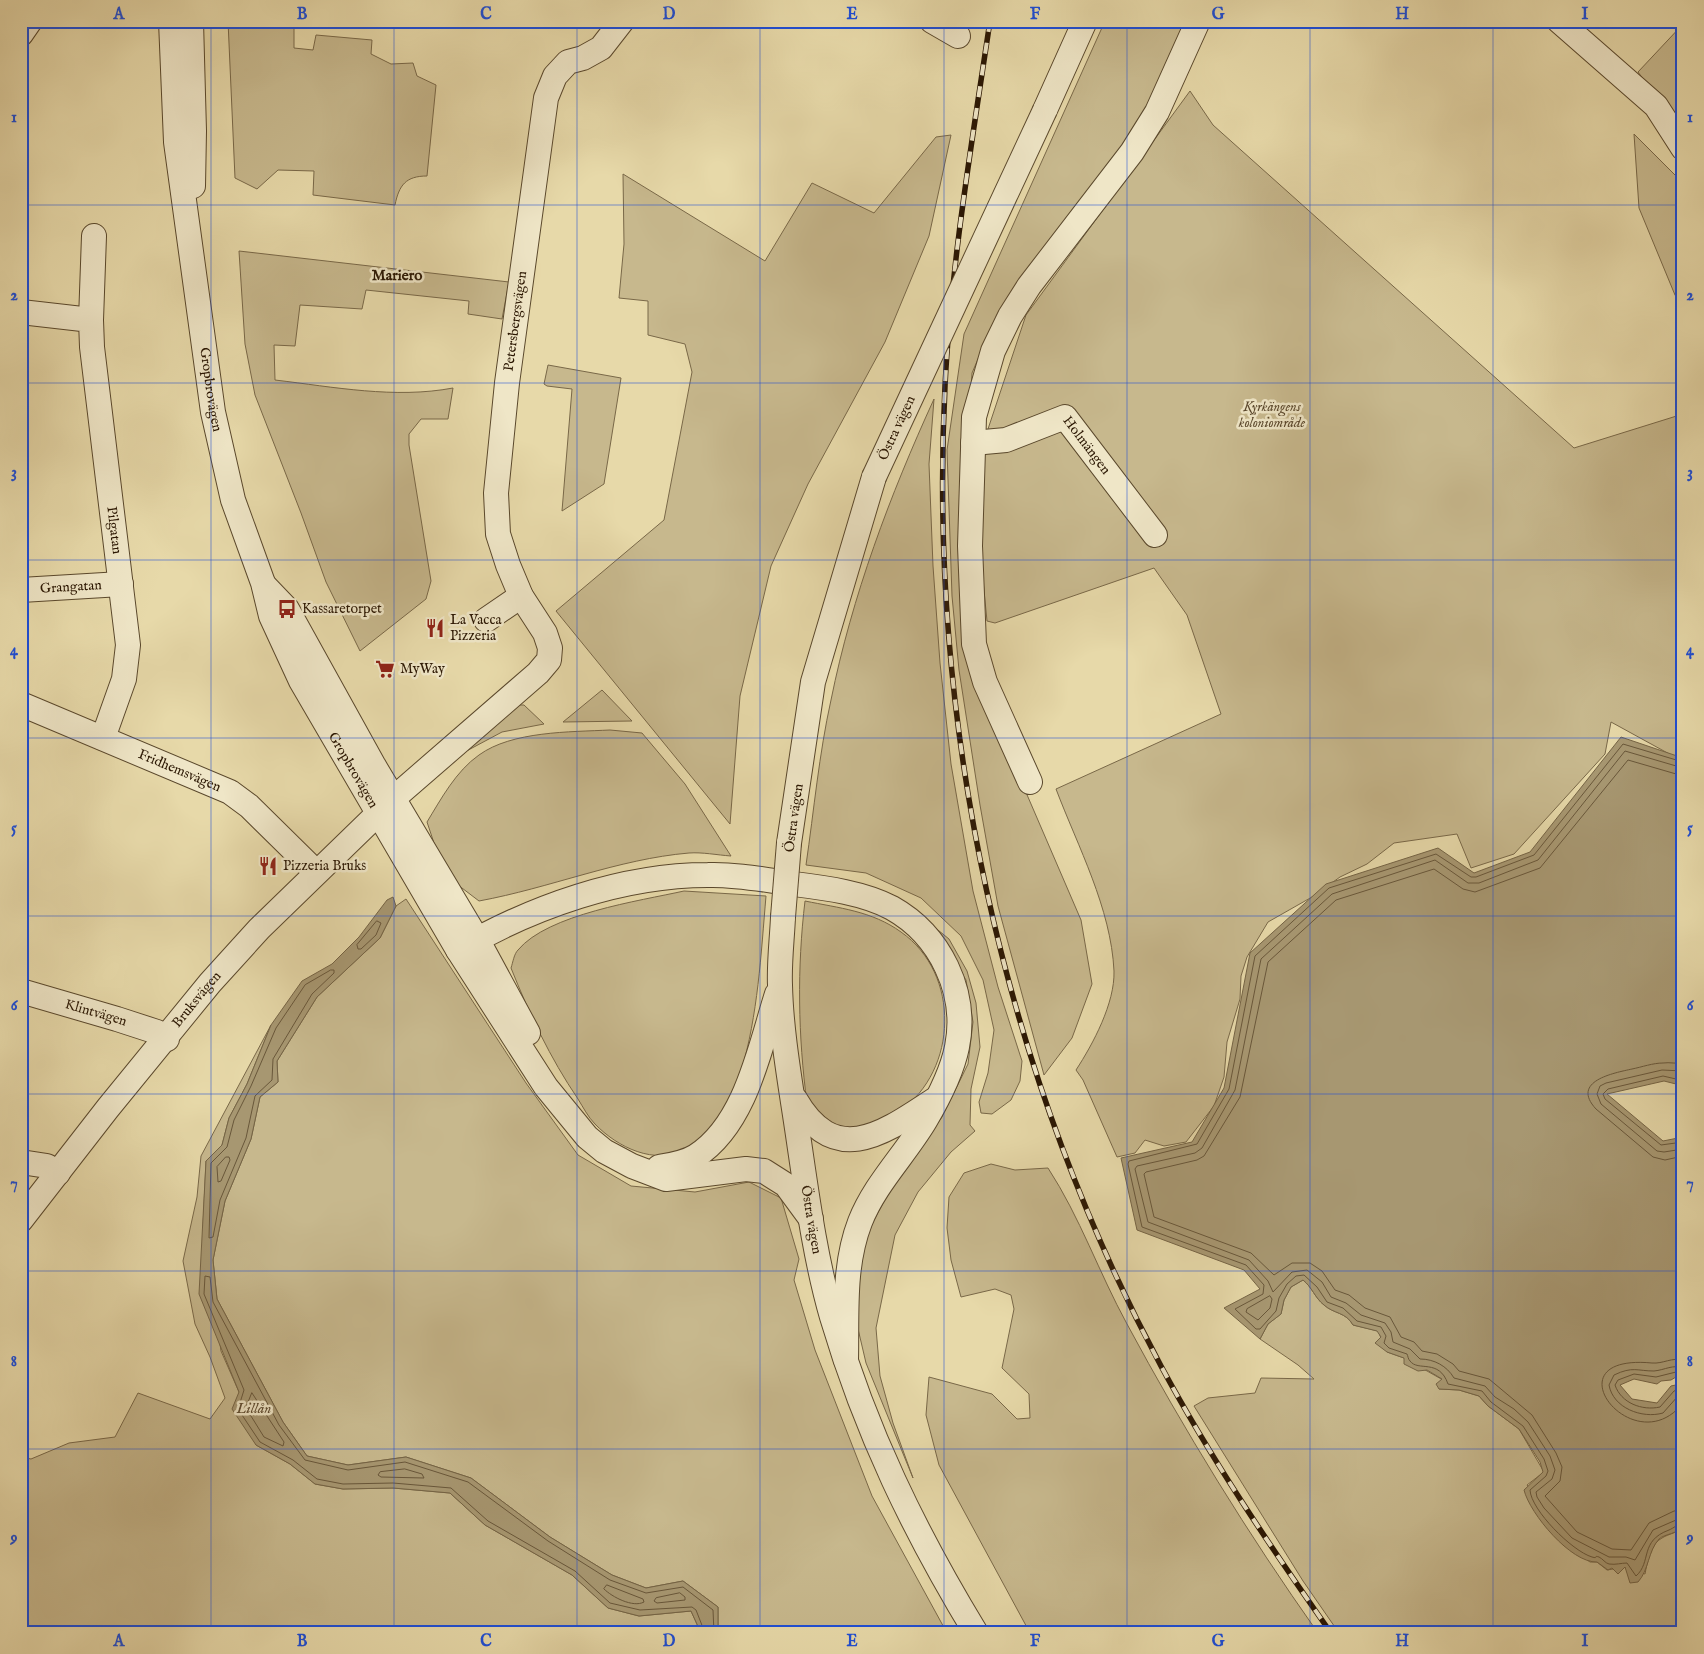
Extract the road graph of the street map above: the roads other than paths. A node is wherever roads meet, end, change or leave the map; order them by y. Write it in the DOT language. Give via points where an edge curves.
graph roads {
  1 [pos="30,21"];
  2 [pos="171,21"];
  3 [pos="191,21"];
  4 [pos="622,21"];
  5 [pos="932,21"];
  6 [pos="1085,21"];
  7 [pos="1198,21"];
  8 [pos="1559,21"];
  9 [pos="21,34"];
  10 [pos="958,36"];
  11 [pos="1683,148"];
  12 [pos="94,236"];
  13 [pos="192,250"];
  14 [pos="21,312"];
  15 [pos="83,318"];
  16 [pos="973,443"];
  17 [pos="1151,531"];
  18 [pos="121,584"];
  19 [pos="21,590"];
  20 [pos="521,596"];
  21 [pos="486,620"];
  22 [pos="550,648"];
  23 [pos="21,704"];
  24 [pos="103,738"];
  25 [pos="1030,782"];
  26 [pos="386,805"];
  27 [pos="316,872"];
  28 [pos="467,945"];
  29 [pos="780,985"];
  30 [pos="21,991"];
  31 [pos="167,1038"];
  32 [pos="792,1093"];
  33 [pos="936,1099"];
  34 [pos="21,1162"];
  35 [pos="643,1170"];
  36 [pos="58,1173"];
  37 [pos="811,1219"];
  38 [pos="21,1220"];
  39 [pos="846,1360"];
  40 [pos="976,1633"];
  1 -- 9 [label="street"];
  2 -- 13 [label="street, Gropbrovägen" via="176,142"];
  3 -- 13 [label="street, Gropbrovägen" via="194,131"];
  4 -- 20 [label="street, Petersbergsvägen" via="601,48 568,62 555,76 546,98 507,383 496,493 498,534"];
  5 -- 10 [label="street"];
  6 -- 29 [label="street, Östra vägen, bridge" via="874,478 813,682 790,843"];
  7 -- 16 [label="street" via="1156,112 1132,152 1029,286 1010,316 982,384 974,417"];
  8 -- 11 [label="street" via="1656,106"];
  12 -- 15 [label="street, Pilgatan"];
  13 -- 26 [label="street, Gropbrovägen" via="200,334 233,500 263,583 287,609"];
  14 -- 15 [label="street"];
  15 -- 18 [label="street, Pilgatan" via="92,347"];
  16 -- 17 [label="street, Holmängen" via="1006,440 1065,417"];
  16 -- 25 [label="street" via="970,546 974,644 985,682"];
  18 -- 19 [label="street, Grangatan"];
  18 -- 24 [label="street, Pilgatan" via="127,662 118,701"];
  20 -- 21 [label="street"];
  20 -- 22 [label="street, Petersbergsvägen" via="545,633"];
  22 -- 26 [label="street, Bruksvägen" via="549,660 538,673"];
  23 -- 24 [label="street, Fridhemsvägen"];
  24 -- 27 [label="street, Fridhemsvägen" via="240,799"];
  26 -- 27 [label="street, Bruksvägen"];
  26 -- 28 [label="street, Gropbrovägen"];
  27 -- 31 [label="street, Bruksvägen" via="216,976"];
  28 -- 33 [label="street" via="516,920 582,897 655,878 710,874 812,886 869,899 910,920 929,938 953,980 960,1026 957,1047"];
  28 -- 35 [label="street, Gropbrovägen" via="556,1084 570,1118 604,1151"];
  29 -- 32 [label="street, Östra vägen"];
  29 -- 35 [label="street" via="738,1108 720,1136 695,1157"];
  30 -- 31 [label="street, Klintvägen" via="133,1024"];
  31 -- 36 [label="street, Bruksvägen"];
  32 -- 33 [label="street" via="814,1126 840,1139 876,1135"];
  32 -- 37 [label="street, Östra vägen"];
  33 -- 39 [label="street" via="925,1122 876,1189 851,1248"];
  34 -- 36 [label="street" via="47,1166"];
  35 -- 37 [label="street" via="666,1179 746,1168 764,1170 786,1185"];
  36 -- 38 [label="street, Bruksvägen"];
  37 -- 39 [label="street, Östra vägen" via="832,1317"];
  39 -- 40 [label="street, Östra vägen" via="871,1430 902,1501"];
}
